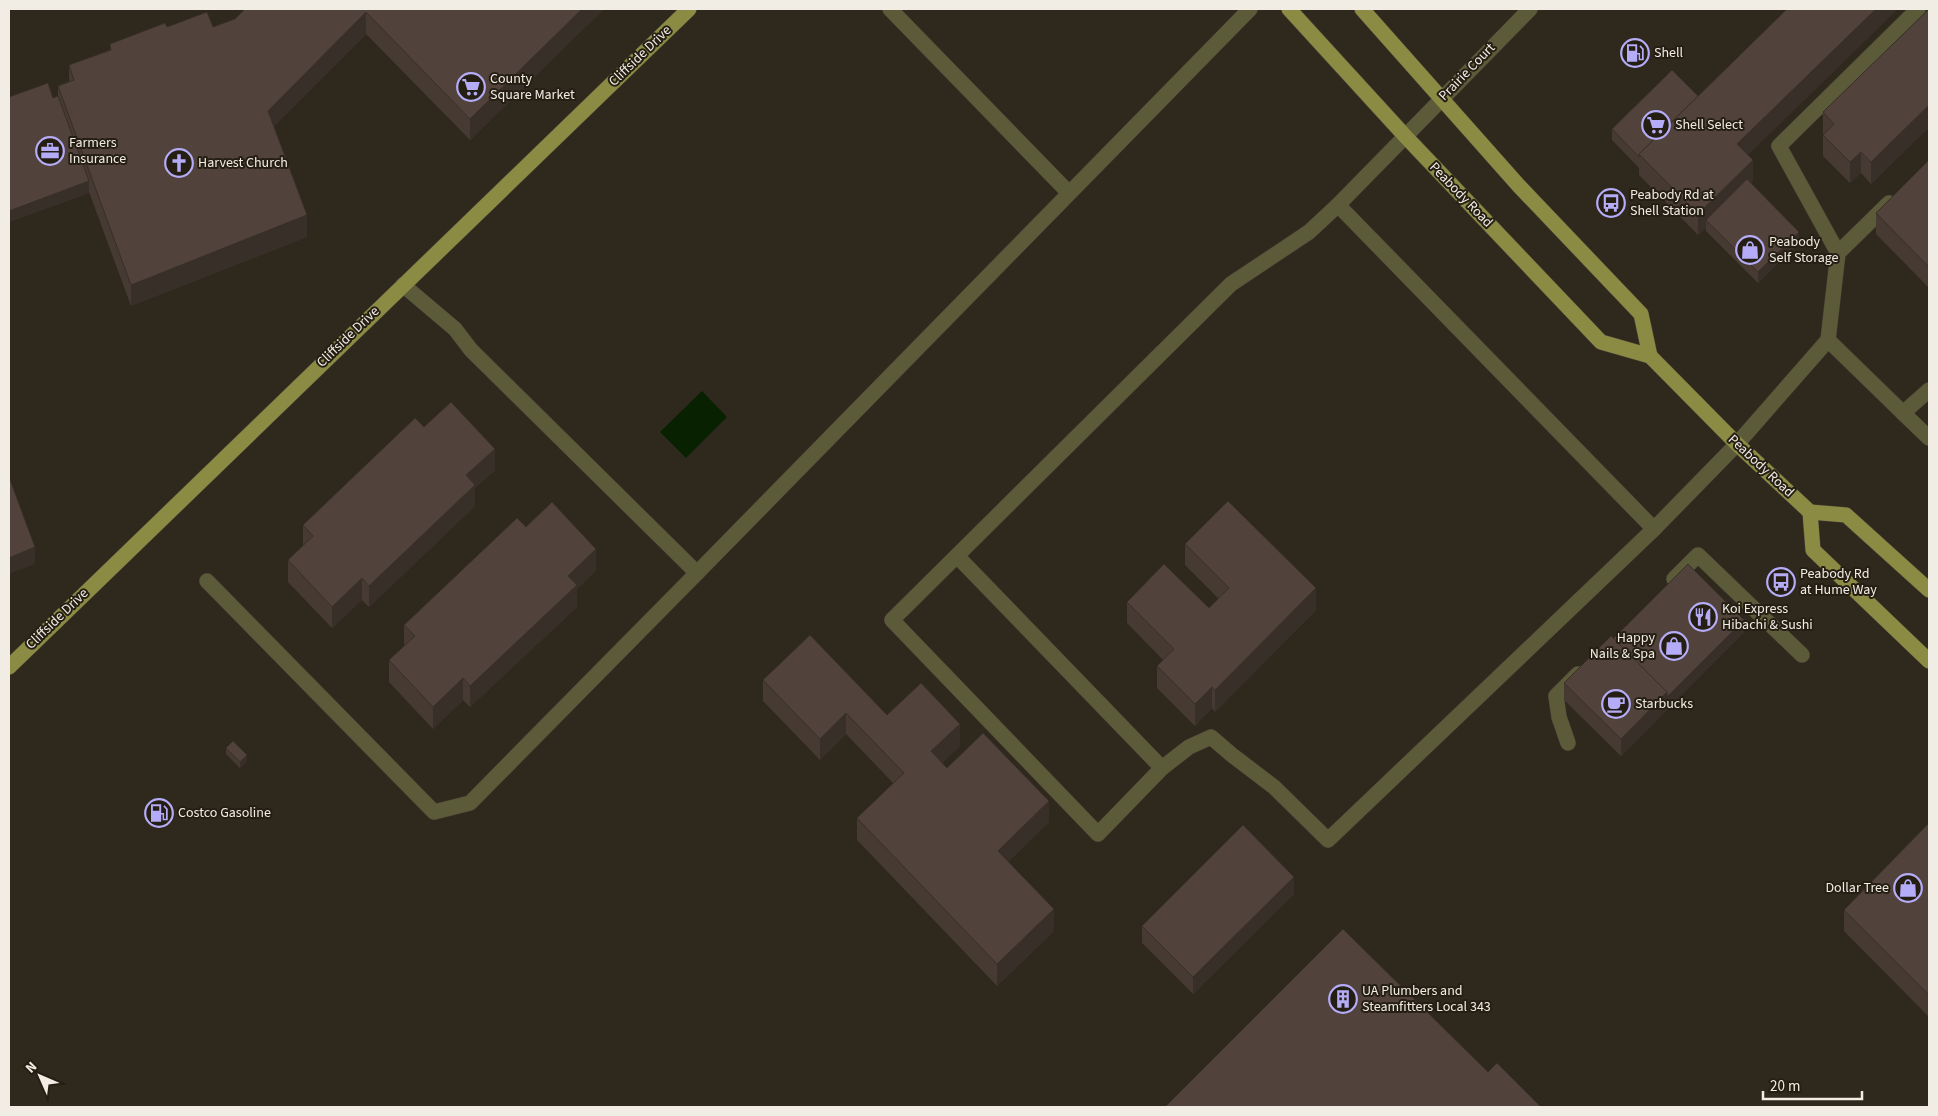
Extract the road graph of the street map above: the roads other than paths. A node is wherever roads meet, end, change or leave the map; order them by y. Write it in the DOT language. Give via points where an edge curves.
graph roads {
  1 [pos="689,9"];
  2 [pos="890,9"];
  3 [pos="1250,9"];
  4 [pos="1289,9"];
  5 [pos="1362,9"];
  6 [pos="1530,9"];
  7 [pos="1918,9"];
  8 [pos="1442,99"];
  9 [pos="1406,137"];
  10 [pos="1901,192"];
  11 [pos="1069,193"];
  12 [pos="1338,205"];
  13 [pos="1838,253"];
  14 [pos="403,285"];
  15 [pos="1828,340"];
  16 [pos="1650,356"];
  17 [pos="1929,390"];
  18 [pos="1903,413"];
  19 [pos="1929,438"];
  20 [pos="1737,444"];
  21 [pos="1810,512"];
  22 [pos="1654,528"];
  23 [pos="957,556"];
  24 [pos="697,573"];
  25 [pos="207,581"];
  26 [pos="1665,588"];
  27 [pos="1929,590"];
  28 [pos="1802,655"];
  29 [pos="1929,661"];
  30 [pos="1590,662"];
  31 [pos="9,667"];
  32 [pos="1568,743"];
  33 [pos="1162,768"];
  1 -- 14 [label="main road, Cliffside Drive"];
  2 -- 11 [label="street"];
  3 -- 11 [label="street"];
  4 -- 9 [label="main road, Peabody Road"];
  5 -- 8 [label="main road"];
  6 -- 8 [label="street, Prairie Court"];
  7 -- 13 [label="street" via="1779,146"];
  8 -- 9 [label="street, Prairie Court"];
  8 -- 16 [label="main road" via="1519,186 1642,314"];
  9 -- 12 [label="street, Prairie Court"];
  9 -- 16 [label="main road, Peabody Road" via="1601,342"];
  10 -- 13 [label="street"];
  11 -- 24 [label="street"];
  12 -- 22 [label="street"];
  12 -- 23 [label="street, Prairie Court" via="1309,232 1231,284"];
  13 -- 15 [label="street"];
  14 -- 24 [label="street" via="455,330 471,350"];
  14 -- 31 [label="main road, Cliffside Drive"];
  15 -- 18 [label="street"];
  15 -- 20 [label="street"];
  16 -- 20 [label="main road, Peabody Road"];
  17 -- 18 [label="street"];
  18 -- 19 [label="street"];
  20 -- 21 [label="main road, Peabody Road"];
  20 -- 22 [label="street"];
  21 -- 27 [label="main road" via="1846,515"];
  21 -- 29 [label="main road" via="1813,550"];
  22 -- 33 [label="street" via="1328,840 1274,787 1211,737 1189,747"];
  23 -- 33 [label="street"];
  23 -- 33 [label="street, Prairie Court" via="892,620 1098,834"];
  24 -- 25 [label="street" via="470,804 434,812"];
  26 -- 28 [label="street" via="1698,554"];
  30 -- 32 [label="street" via="1556,696"];
}
